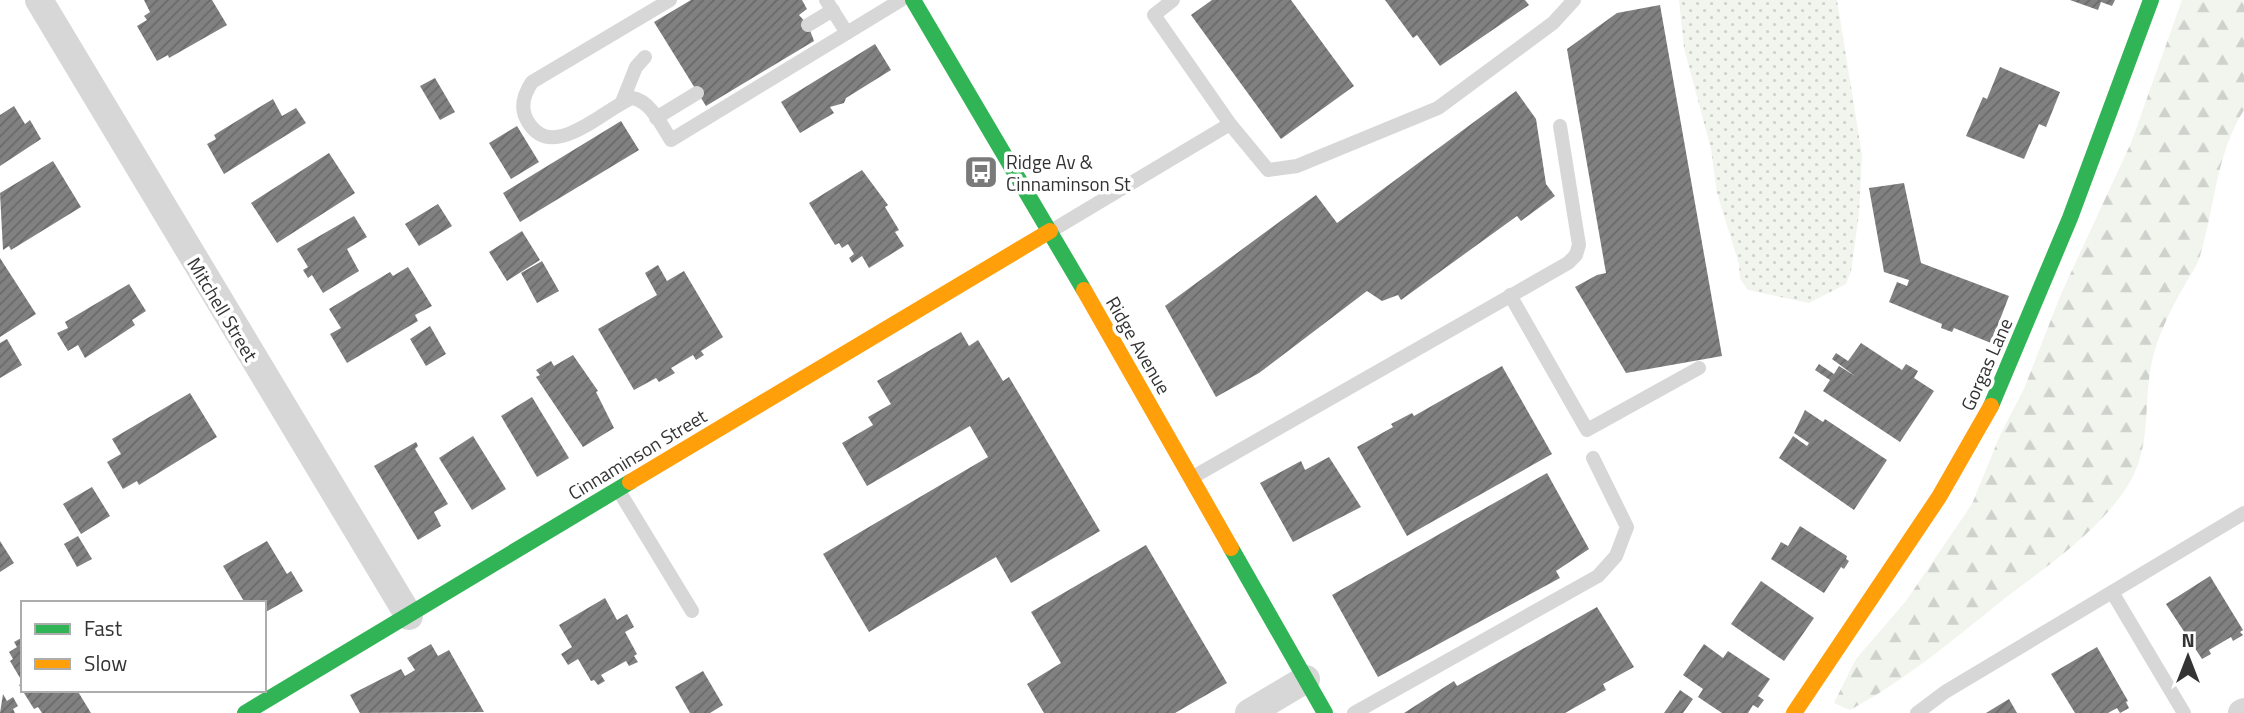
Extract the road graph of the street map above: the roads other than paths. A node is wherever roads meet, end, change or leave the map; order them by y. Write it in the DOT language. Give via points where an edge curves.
graph roads {
  1 [pos="39,0"];
  2 [pos="670,0"];
  3 [pos="901,0"];
  4 [pos="913,0"];
  5 [pos="1173,0"];
  6 [pos="1574,0"];
  7 [pos="2151,0"];
  8 [pos="830,5"];
  9 [pos="808,25"];
  10 [pos="847,33"];
  11 [pos="645,57"];
  12 [pos="697,93"];
  13 [pos="622,102"];
  14 [pos="656,118"];
  15 [pos="1230,124"];
  16 [pos="1560,126"];
  17 [pos="1050,231"];
  18 [pos="1510,295"];
  19 [pos="1699,369"];
  20 [pos="1593,458"];
  21 [pos="1192,477"];
  22 [pos="618,490"];
  23 [pos="2244,513"];
  24 [pos="2112,592"];
  25 [pos="692,611"];
  26 [pos="409,616"];
  27 [pos="1306,679"];
  28 [pos="245,713"];
  29 [pos="1249,713"];
  30 [pos="1325,713"];
  31 [pos="1354,713"];
  32 [pos="1794,713"];
  33 [pos="1917,713"];
  34 [pos="2184,713"];
  1 -- 26 [label="street, Mitchell Street"];
  2 -- 13 [label="lane" via="541,75 523,101 528,122 545,136 556,138 577,131"];
  3 -- 10 [label="lane"];
  4 -- 17 [label="street, Ridge Avenue"];
  5 -- 15 [label="lane" via="1154,15"];
  6 -- 15 [label="lane" via="1553,23 1471,86 1410,121 1297,166 1268,170"];
  7 -- 32 [label="street, Gorgas Lane" via="1999,392 1939,497"];
  8 -- 9 [label="lane"];
  8 -- 10 [label="lane"];
  10 -- 14 [label="lane" via="671,140"];
  11 -- 13 [label="lane"];
  12 -- 14 [label="lane"];
  13 -- 14 [label="lane" via="641,100"];
  15 -- 17 [label="lane"];
  16 -- 18 [label="lane" via="1579,245 1568,263"];
  17 -- 21 [label="street, Ridge Avenue"];
  17 -- 22 [label="street, Cinnaminson Street"];
  18 -- 19 [label="lane" via="1587,430"];
  18 -- 21 [label="lane"];
  20 -- 31 [label="lane" via="1627,527 1616,556 1598,576"];
  21 -- 27 [label="street, Ridge Avenue"];
  22 -- 25 [label="lane"];
  22 -- 26 [label="street, Cinnaminson Street"];
  23 -- 24 [label="lane"];
  24 -- 33 [label="lane"];
  24 -- 34 [label="lane"];
  26 -- 28 [label="street, Cinnaminson Street"];
  27 -- 29 [label="street"];
  27 -- 30 [label="street, Ridge Avenue"];
}
